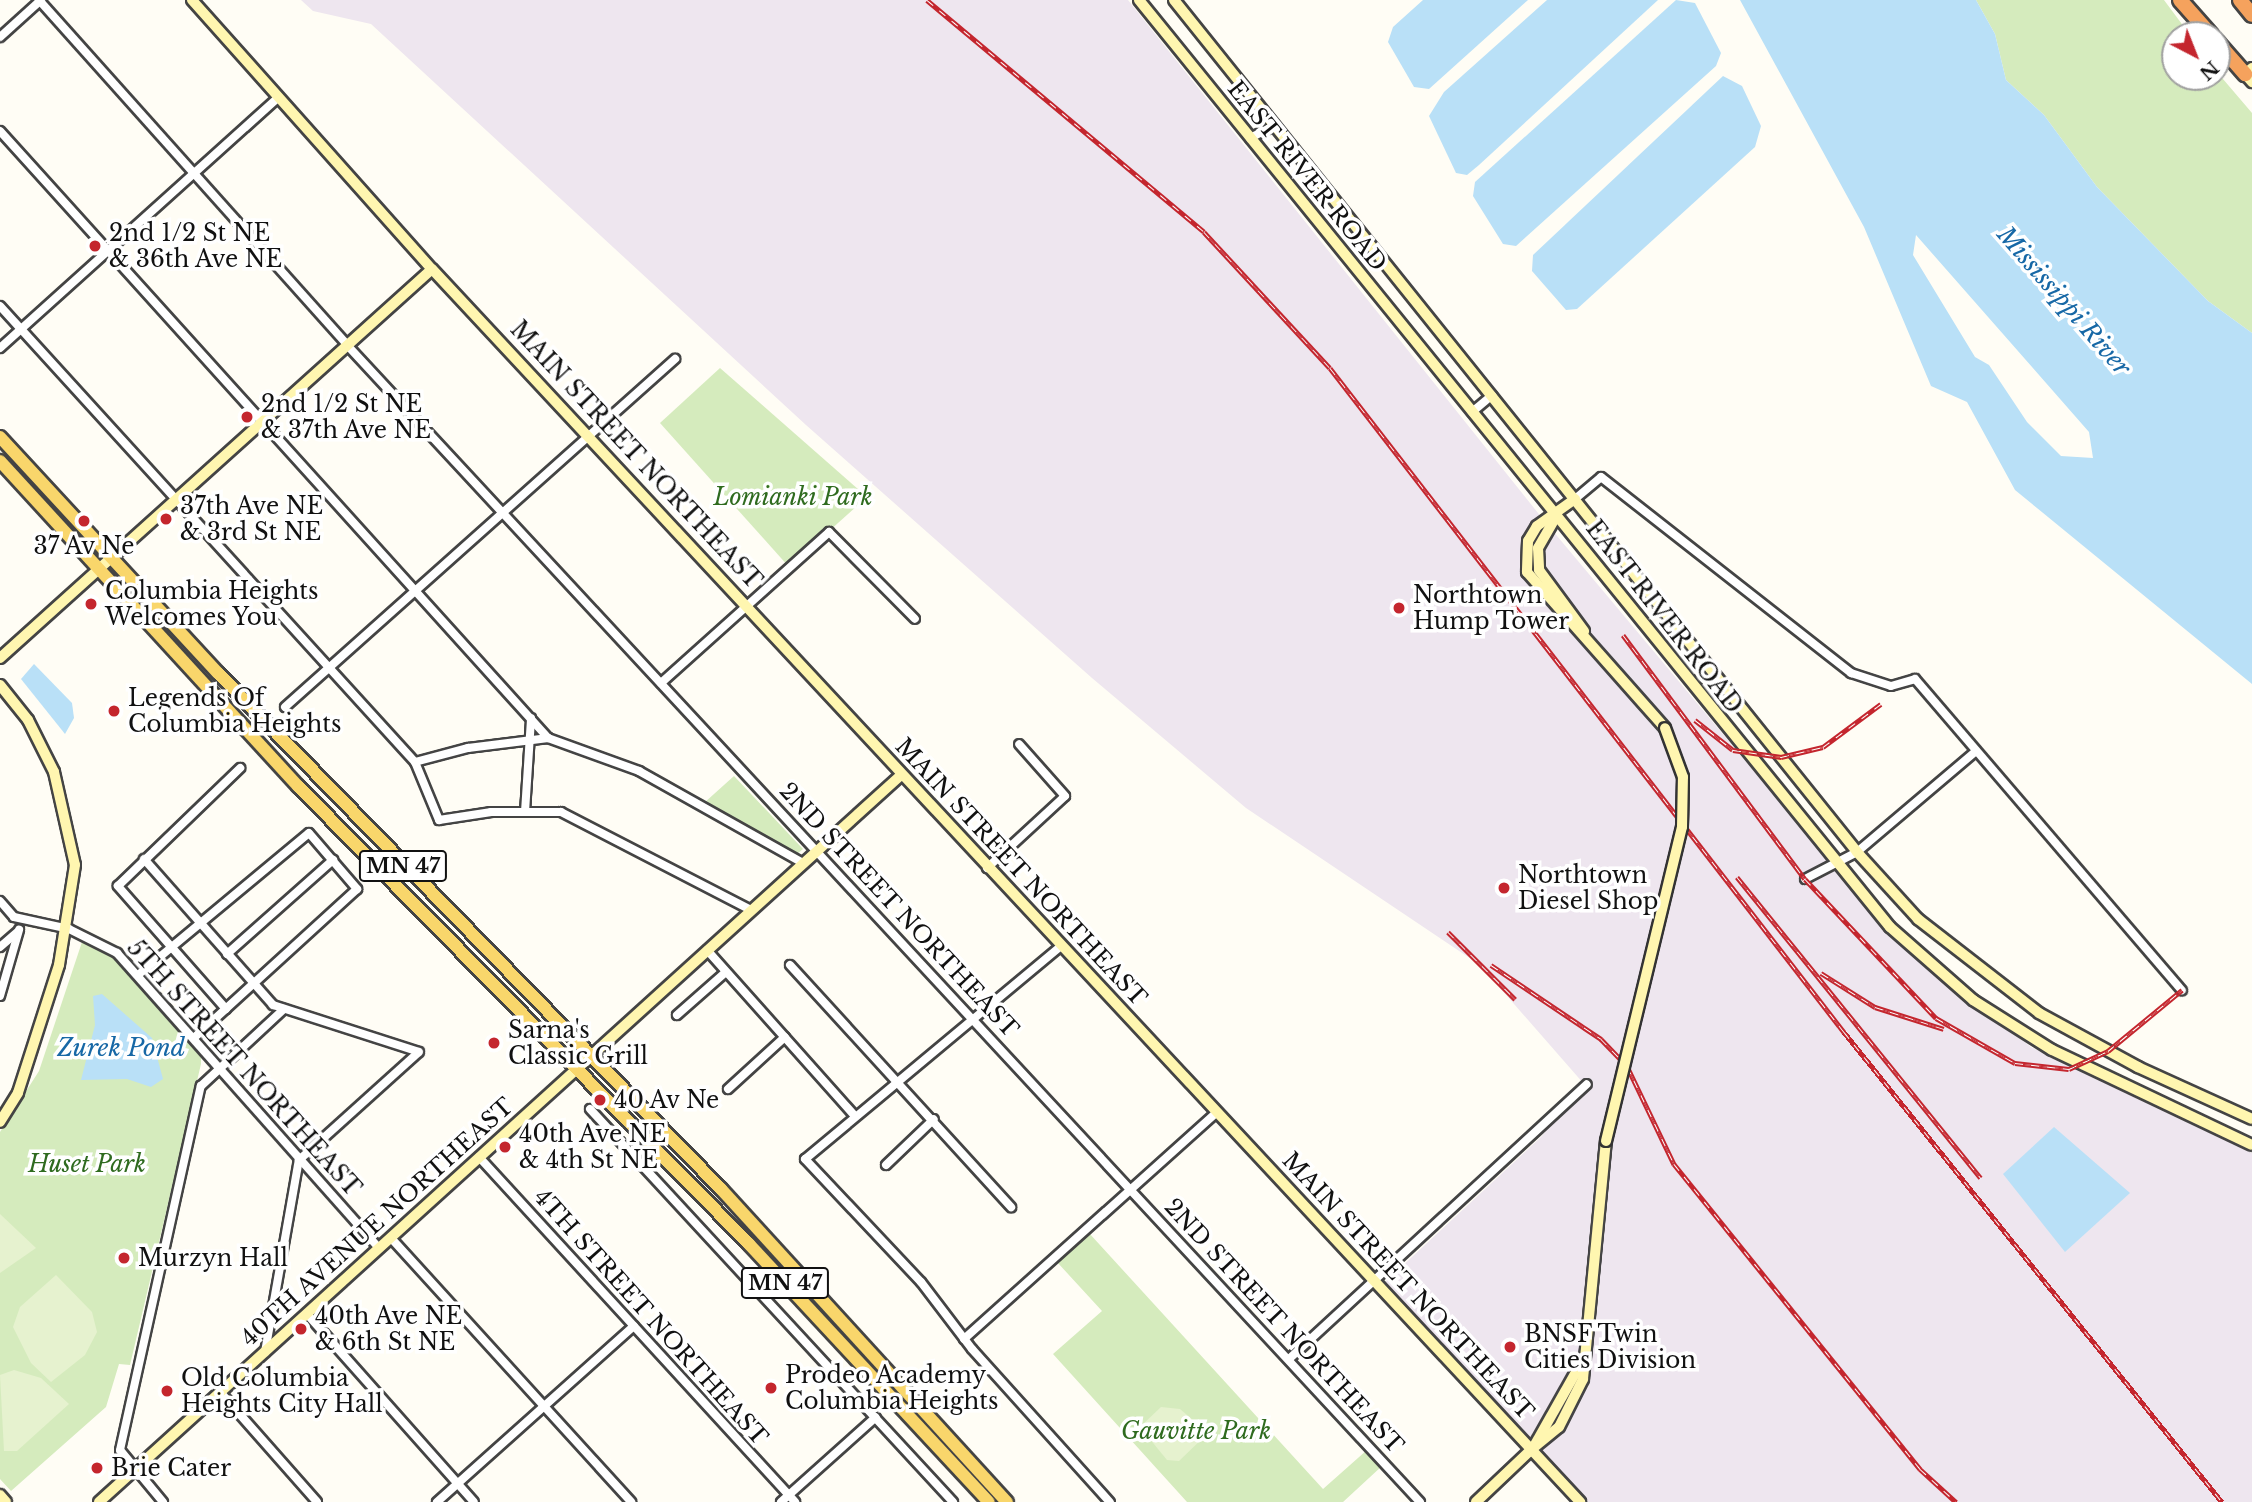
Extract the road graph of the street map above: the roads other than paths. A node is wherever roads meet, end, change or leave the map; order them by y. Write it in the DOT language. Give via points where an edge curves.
graph roads {
  1 [pos="40,0"];
  2 [pos="192,0"];
  3 [pos="1139,0"];
  4 [pos="1174,0"];
  5 [pos="2180,0"];
  6 [pos="2240,0"];
  7 [pos="2252,15"];
  8 [pos="2199,21"];
  9 [pos="0,37"];
  10 [pos="2231,56"];
  11 [pos="2250,74"];
  12 [pos="278,97"];
  13 [pos="1275,125"];
  14 [pos="0,131"];
  15 [pos="1250,138"];
  16 [pos="194,173"];
  17 [pos="107,251"];
  18 [pos="432,269"];
  19 [pos="0,306"];
  20 [pos="21,330"];
  21 [pos="347,345"];
  22 [pos="0,348"];
  23 [pos="675,359"];
  24 [pos="1492,395"];
  25 [pos="1472,412"];
  26 [pos="260,424"];
  27 [pos="593,436"];
  28 [pos="0,438"];
  29 [pos="0,461"];
  30 [pos="1575,499"];
  31 [pos="173,502"];
  32 [pos="506,513"];
  33 [pos="1556,515"];
  34 [pos="112,557"];
  35 [pos="100,569"];
  36 [pos="416,592"];
  37 [pos="746,604"];
  38 [pos="915,619"];
  39 [pos="0,659"];
  40 [pos="328,670"];
  41 [pos="661,683"];
  42 [pos="0,685"];
  43 [pos="285,707"];
  44 [pos="531,718"];
  45 [pos="548,738"];
  46 [pos="530,740"];
  47 [pos="1019,744"];
  48 [pos="1975,752"];
  49 [pos="415,762"];
  50 [pos="240,768"];
  51 [pos="901,775"];
  52 [pos="525,812"];
  53 [pos="817,851"];
  54 [pos="1857,852"];
  55 [pos="144,859"];
  56 [pos="333,860"];
  57 [pos="803,863"];
  58 [pos="1834,864"];
  59 [pos="987,868"];
  60 [pos="1805,879"];
  61 [pos="0,901"];
  62 [pos="751,911"];
  63 [pos="22,919"];
  64 [pos="198,921"];
  65 [pos="69,929"];
  66 [pos="19,930"];
  67 [pos="1061,946"];
  68 [pos="0,947"];
  69 [pos="169,947"];
  70 [pos="707,950"];
  71 [pos="227,954"];
  72 [pos="790,965"];
  73 [pos="726,972"];
  74 [pos="138,975"];
  75 [pos="254,984"];
  76 [pos="2182,990"];
  77 [pos="0,996"];
  78 [pos="226,1009"];
  79 [pos="284,1009"];
  80 [pos="677,1014"];
  81 [pos="975,1020"];
  82 [pos="785,1037"];
  83 [pos="194,1038"];
  84 [pos="589,1059"];
  85 [pos="221,1066"];
  86 [pos="578,1068"];
  87 [pos="897,1077"];
  88 [pos="1587,1084"];
  89 [pos="728,1089"];
  90 [pos="590,1109"];
  91 [pos="1216,1112"];
  92 [pos="854,1115"];
  93 [pos="934,1119"];
  94 [pos="2252,1119"];
  95 [pos="0,1122"];
  96 [pos="2252,1145"];
  97 [pos="480,1157"];
  98 [pos="299,1160"];
  99 [pos="886,1165"];
  100 [pos="1132,1188"];
  101 [pos="1012,1207"];
  102 [pos="391,1238"];
  103 [pos="379,1248"];
  104 [pos="1374,1281"];
  105 [pos="307,1314"];
  106 [pos="634,1326"];
  107 [pos="964,1339"];
  108 [pos="265,1352"];
  109 [pos="1289,1359"];
  110 [pos="221,1393"];
  111 [pos="544,1406"];
  112 [pos="876,1418"];
  113 [pos="1533,1448"];
  114 [pos="134,1471"];
  115 [pos="458,1484"];
  116 [pos="0,1495"];
  117 [pos="792,1499"];
  118 [pos="6,1502"];
  119 [pos="99,1502"];
  120 [pos="163,1502"];
  121 [pos="317,1502"];
  122 [pos="437,1502"];
  123 [pos="474,1502"];
  124 [pos="631,1502"];
  125 [pos="781,1502"];
  126 [pos="953,1502"];
  127 [pos="989,1502"];
  128 [pos="1007,1502"];
  129 [pos="1110,1502"];
  130 [pos="1420,1502"];
  131 [pos="1476,1502"];
  132 [pos="1580,1502"];
  1 -- 9 [label="street"];
  1 -- 16 [label="street, 2ND STREET NORTHEAST"];
  2 -- 12 [label="street, MAIN STREET NORTHEAST"];
  3 -- 15 [label="street, EAST RIVER ROAD"];
  4 -- 13 [label="street, EAST RIVER ROAD"];
  5 -- 8 [label="highway"];
  6 -- 7 [label="highway"];
  10 -- 11 [label="highway"];
  12 -- 16 [label="street"];
  12 -- 18 [label="street, MAIN STREET NORTHEAST"];
  13 -- 15 [label="street"];
  13 -- 24 [label="street, EAST RIVER ROAD"];
  14 -- 17 [label="street"];
  15 -- 25 [label="street, EAST RIVER ROAD"];
  16 -- 17 [label="street"];
  16 -- 21 [label="street, 2ND STREET NORTHEAST"];
  17 -- 20 [label="street"];
  17 -- 26 [label="street"];
  18 -- 21 [label="street"];
  18 -- 27 [label="street, MAIN STREET NORTHEAST"];
  19 -- 20 [label="street"];
  20 -- 22 [label="street"];
  20 -- 31 [label="street"];
  21 -- 26 [label="street"];
  21 -- 32 [label="street, 2ND STREET NORTHEAST"];
  23 -- 27 [label="street"];
  24 -- 25 [label="street"];
  24 -- 30 [label="street, EAST RIVER ROAD"];
  25 -- 33 [label="street, EAST RIVER ROAD"];
  26 -- 31 [label="street"];
  26 -- 36 [label="street"];
  27 -- 32 [label="street"];
  27 -- 37 [label="street, MAIN STREET NORTHEAST"];
  28 -- 34 [label="main road, MN 47"];
  29 -- 35 [label="main road, MN 47"];
  30 -- 33 [label="street"];
  30 -- 48 [label="street" via="1601,477 1851,673 1891,686 1914,679"];
  30 -- 54 [label="street, EAST RIVER ROAD"];
  31 -- 34 [label="street"];
  31 -- 40 [label="street"];
  32 -- 36 [label="street"];
  32 -- 41 [label="street, 2ND STREET NORTHEAST"];
  33 -- 58 [label="street, EAST RIVER ROAD"];
  33 -- 113 [label="street, bridge" via="1537,526 1528,541 1527,572 1665,728 1683,777 1682,827 1606,1140 1587,1349"];
  34 -- 35 [label="street"];
  34 -- 84 [label="main road, MN 47"];
  35 -- 39 [label="street"];
  35 -- 86 [label="main road, MN 47" via="298,786"];
  36 -- 40 [label="street"];
  36 -- 44 [label="street"];
  37 -- 38 [label="street" via="829,532"];
  37 -- 41 [label="street"];
  37 -- 51 [label="street, MAIN STREET NORTHEAST"];
  40 -- 43 [label="street"];
  40 -- 49 [label="street"];
  41 -- 53 [label="street, 2ND STREET NORTHEAST"];
  42 -- 65 [label="street" via="33,729 63,799 75,865"];
  44 -- 45 [label="street"];
  44 -- 46 [label="street"];
  45 -- 46 [label="street"];
  45 -- 57 [label="street" via="639,771"];
  46 -- 49 [label="street"];
  46 -- 52 [label="street"];
  47 -- 59 [label="street" via="1065,796"];
  48 -- 54 [label="street"];
  48 -- 76 [label="street"];
  49 -- 52 [label="street" via="439,820"];
  50 -- 55 [label="street"];
  51 -- 53 [label="street, 40TH AVENUE NORTHEAST"];
  51 -- 59 [label="street, MAIN STREET NORTHEAST"];
  52 -- 62 [label="street" via="561,812 617,836"];
  53 -- 57 [label="street, 40TH AVENUE NORTHEAST"];
  53 -- 81 [label="street, 2ND STREET NORTHEAST"];
  54 -- 58 [label="street"];
  54 -- 94 [label="street, EAST RIVER ROAD" via="1918,919 2039,1013 2138,1068"];
  55 -- 64 [label="street"];
  55 -- 69 [label="street" via="118,886"];
  56 -- 64 [label="street" via="309,833 301,834"];
  56 -- 71 [label="street"];
  56 -- 75 [label="street" via="357,889"];
  57 -- 62 [label="street, 40TH AVENUE NORTHEAST"];
  58 -- 60 [label="street"];
  58 -- 96 [label="street, EAST RIVER ROAD" via="1917,954 1973,1000 2080,1066"];
  59 -- 67 [label="street, MAIN STREET NORTHEAST"];
  61 -- 63 [label="street"];
  62 -- 70 [label="street, 40TH AVENUE NORTHEAST"];
  63 -- 65 [label="street, 5TH STREET NORTHEAST"];
  63 -- 66 [label="street"];
  64 -- 69 [label="street"];
  64 -- 71 [label="street"];
  65 -- 74 [label="street, 5TH STREET NORTHEAST" via="106,944"];
  65 -- 95 [label="street" via="26,1073"];
  66 -- 68 [label="street"];
  66 -- 77 [label="street"];
  67 -- 81 [label="street"];
  67 -- 91 [label="street, MAIN STREET NORTHEAST"];
  69 -- 74 [label="street"];
  69 -- 78 [label="street"];
  70 -- 73 [label="street"];
  70 -- 84 [label="street, 40TH AVENUE NORTHEAST"];
  71 -- 75 [label="street"];
  72 -- 87 [label="street"];
  73 -- 80 [label="street"];
  73 -- 82 [label="street"];
  74 -- 83 [label="street, 5TH STREET NORTHEAST"];
  75 -- 78 [label="street"];
  75 -- 79 [label="street"];
  78 -- 83 [label="street"];
  79 -- 85 [label="street"];
  79 -- 98 [label="street" via="419,1052"];
  81 -- 87 [label="street"];
  81 -- 100 [label="street, 2ND STREET NORTHEAST"];
  82 -- 89 [label="street"];
  82 -- 92 [label="street"];
  83 -- 85 [label="street, 5TH STREET NORTHEAST"];
  84 -- 86 [label="street, 40TH AVENUE NORTHEAST"];
  84 -- 128 [label="main road, MN 47" via="746,1215"];
  85 -- 98 [label="street, 5TH STREET NORTHEAST"];
  85 -- 114 [label="street" via="201,1086 120,1450"];
  86 -- 97 [label="street, 40TH AVENUE NORTHEAST"];
  86 -- 127 [label="main road, MN 47"];
  87 -- 92 [label="street"];
  87 -- 93 [label="street"];
  88 -- 104 [label="street"];
  90 -- 112 [label="street"];
  91 -- 100 [label="street"];
  91 -- 104 [label="street, MAIN STREET NORTHEAST"];
  92 -- 107 [label="street" via="805,1159 921,1282"];
  93 -- 99 [label="street"];
  93 -- 101 [label="street"];
  97 -- 102 [label="street, 40TH AVENUE NORTHEAST"];
  97 -- 106 [label="street, 4TH STREET NORTHEAST"];
  98 -- 103 [label="street, 5TH STREET NORTHEAST"];
  98 -- 108 [label="street"];
  100 -- 107 [label="street"];
  100 -- 109 [label="street, 2ND STREET NORTHEAST"];
  102 -- 103 [label="street, 40TH AVENUE NORTHEAST"];
  102 -- 111 [label="street"];
  103 -- 105 [label="street, 40TH AVENUE NORTHEAST"];
  104 -- 109 [label="street"];
  104 -- 113 [label="street, MAIN STREET NORTHEAST"];
  105 -- 108 [label="street, 40TH AVENUE NORTHEAST"];
  105 -- 115 [label="street"];
  106 -- 111 [label="street"];
  106 -- 117 [label="street, 4TH STREET NORTHEAST"];
  107 -- 129 [label="street"];
  108 -- 110 [label="street, 40TH AVENUE NORTHEAST"];
  109 -- 130 [label="street, 2ND STREET NORTHEAST"];
  110 -- 114 [label="street, 40TH AVENUE NORTHEAST"];
  110 -- 121 [label="street"];
  111 -- 115 [label="street"];
  111 -- 124 [label="street"];
  112 -- 117 [label="street"];
  112 -- 126 [label="street"];
  113 -- 131 [label="street"];
  113 -- 132 [label="street, MAIN STREET NORTHEAST"];
  114 -- 119 [label="street, 40TH AVENUE NORTHEAST"];
  114 -- 120 [label="street"];
  115 -- 122 [label="street"];
  115 -- 123 [label="street"];
  116 -- 118 [label="street"];
  117 -- 125 [label="street"];
}
